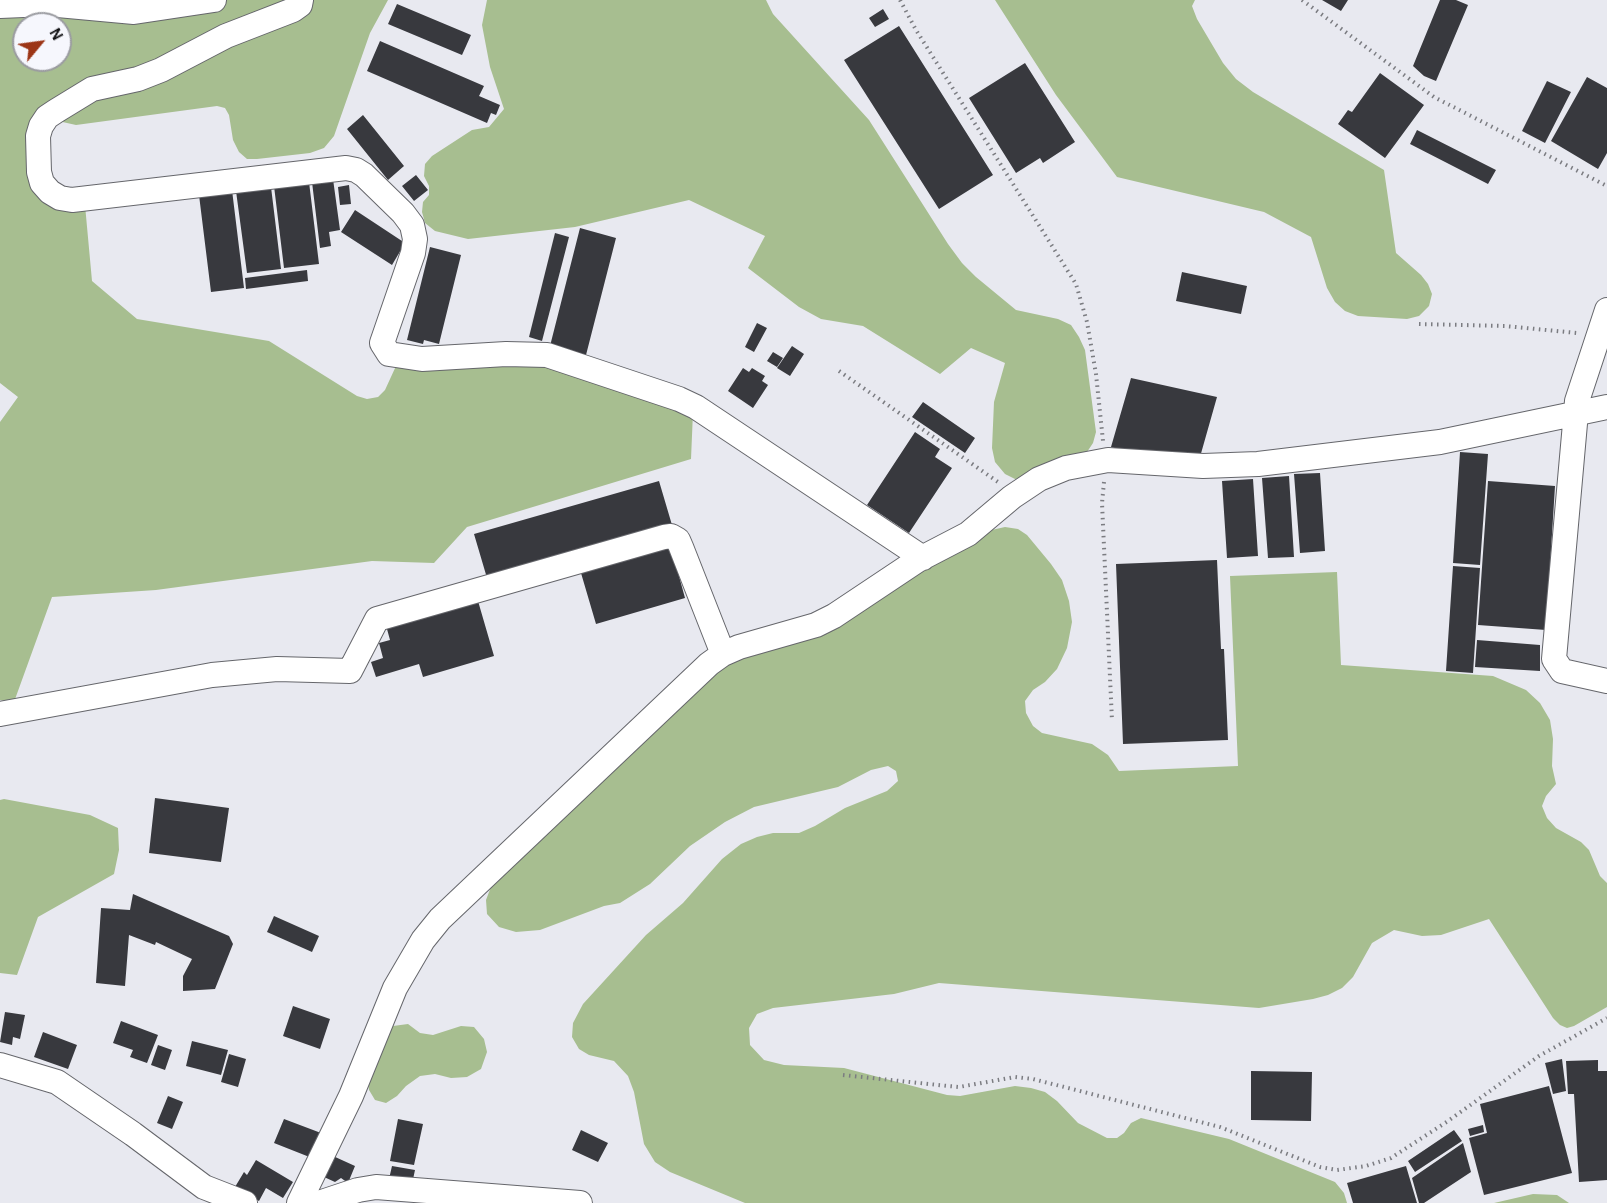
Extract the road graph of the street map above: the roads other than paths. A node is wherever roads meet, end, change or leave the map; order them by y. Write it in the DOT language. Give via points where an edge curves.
graph roads {
  1 [pos="214,0"];
  2 [pos="301,0"];
  3 [pos="0,6"];
  4 [pos="1607,310"];
  5 [pos="1607,407"];
  6 [pos="1576,412"];
  7 [pos="923,558"];
  8 [pos="723,654"];
  9 [pos="1607,681"];
  10 [pos="0,714"];
  11 [pos="0,1065"];
  12 [pos="200,1195"];
  13 [pos="245,1203"];
  14 [pos="299,1203"];
  15 [pos="319,1203"];
  16 [pos="580,1203"];
  1 -- 3 [label="street" via="134,12 47,4"];
  2 -- 7 [label="street" via="293,10 226,36 161,70 99,86 47,117 38,136 42,183 60,198 72,200 346,168 356,170 403,213 415,238 381,343 388,354 422,359 547,356 679,399"];
  4 -- 6 [label="street"];
  5 -- 6 [label="street"];
  6 -- 7 [label="street" via="1440,442 1258,464 1203,466 1105,461 1052,472 1016,494 968,534"];
  6 -- 9 [label="street" via="1554,659 1562,671"];
  7 -- 8 [label="street" via="816,625"];
  8 -- 10 [label="street" via="678,540 671,536 377,619 350,671 278,669 212,675"];
  8 -- 14 [label="street" via="440,919 423,940 395,988 351,1096"];
  11 -- 12 [label="street" via="57,1082 133,1134"];
  12 -- 13 [label="street"];
  15 -- 16 [label="street" via="376,1187"];
}
